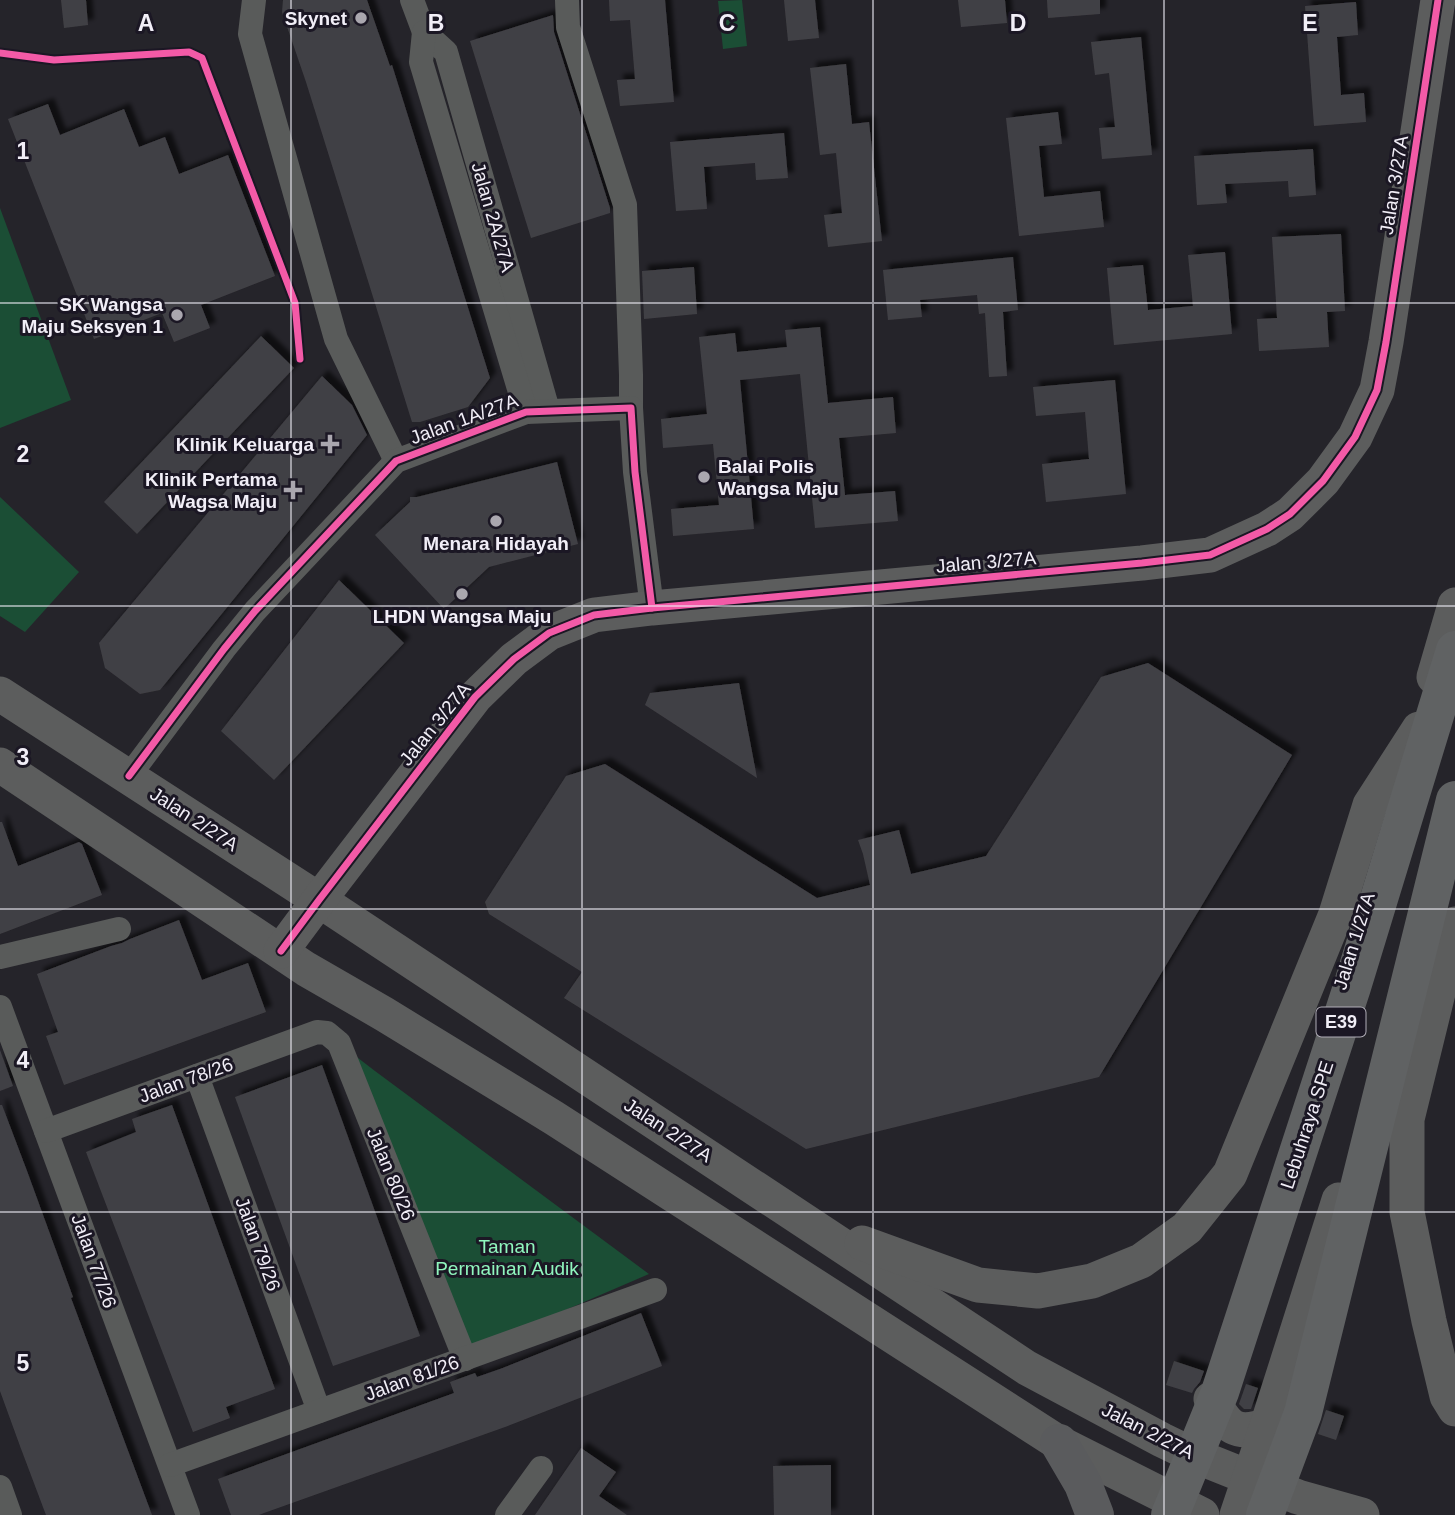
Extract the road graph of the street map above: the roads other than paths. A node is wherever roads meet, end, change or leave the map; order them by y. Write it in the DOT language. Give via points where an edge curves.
graph roads {
  1 [pos="254,0"];
  2 [pos="412,0"];
  3 [pos="567,0"];
  4 [pos="1438,0"];
  5 [pos="631,408"];
  6 [pos="537,411"];
  7 [pos="396,461"];
  8 [pos="1455,605"];
  9 [pos="653,608"];
  10 [pos="1455,650"];
  11 [pos="0,694"];
  12 [pos="1419,729"];
  13 [pos="0,765"];
  14 [pos="128,776"];
  15 [pos="1455,800"];
  16 [pos="1455,862"];
  17 [pos="318,900"];
  18 [pos="1455,924"];
  19 [pos="119,929"];
  20 [pos="286,945"];
  21 [pos="0,957"];
  22 [pos="0,1007"];
  23 [pos="327,1033"];
  24 [pos="197,1076"];
  25 [pos="46,1131"];
  26 [pos="819,1229"];
  27 [pos="655,1290"];
  28 [pos="465,1359"];
  29 [pos="1211,1399"];
  30 [pos="1455,1409"];
  31 [pos="319,1412"];
  32 [pos="1268,1426"];
  33 [pos="1059,1443"];
  34 [pos="1193,1455"];
  35 [pos="170,1465"];
  36 [pos="541,1468"];
  37 [pos="1250,1478"];
  38 [pos="0,1487"];
  39 [pos="1179,1512"];
  40 [pos="7,1514"];
  41 [pos="188,1515"];
  42 [pos="507,1515"];
  43 [pos="1095,1515"];
  44 [pos="1237,1515"];
  45 [pos="1265,1515"];
  46 [pos="1362,1515"];
  1 -- 7 [label="street" via="250,34 336,339"];
  2 -- 6 [label="street, Jalan 2A/27A" via="424,32 446,52"];
  3 -- 5 [label="street" via="568,27 625,205"];
  4 -- 9 [label="main road, Jalan 3/27A" via="1377,390 1355,437 1323,481 1290,514 1210,555"];
  5 -- 6 [label="street, Jalan 1A/27A"];
  5 -- 9 [label="street"];
  6 -- 7 [label="street, Jalan 1A/27A"];
  7 -- 14 [label="street, Jalan 1A/27A" via="256,611"];
  8 -- 12 [label="main road, Jalan 1/27A"];
  9 -- 17 [label="main road, Jalan 3/27A" via="594,615 549,633 514,659 475,697"];
  10 -- 39 [label="highway, Lebuhraya SPE / E39" via="1352,987"];
  11 -- 14 [label="main road, Jalan 2/27A"];
  12 -- 26 [label="main road" via="1370,805 1336,914 1230,1174 1187,1228 1141,1261 1092,1281 1038,1291 978,1285"];
  12 -- 29 [label="main road, Jalan 1/27A"];
  13 -- 20 [label="main road"];
  14 -- 17 [label="main road, Jalan 2/27A"];
  15 -- 45 [label="highway" via="1303,1413"];
  16 -- 32 [label="main road" via="1339,1199"];
  17 -- 20 [label="main road, Jalan 3/27A"];
  17 -- 26 [label="main road, Jalan 2/27A"];
  18 -- 30 [label="main road" via="1407,1119 1408,1212 1444,1384"];
  19 -- 21 [label="street"];
  20 -- 33 [label="main road" via="306,969 554,1118"];
  22 -- 25 [label="street, Jalan 77/26"];
  23 -- 24 [label="street, Jalan 78/26" via="317,1032"];
  23 -- 28 [label="street, Jalan 80/26" via="338,1043"];
  24 -- 25 [label="street, Jalan 78/26"];
  24 -- 31 [label="street, Jalan 79/26"];
  25 -- 35 [label="street, Jalan 77/26"];
  26 -- 34 [label="main road, Jalan 2/27A" via="1027,1368"];
  27 -- 28 [label="street, Jalan 81/26"];
  28 -- 31 [label="street, Jalan 81/26"];
  29 -- 32 [label="main road" via="1237,1429"];
  29 -- 34 [label="main road, Jalan 1/27A"];
  31 -- 35 [label="street, Jalan 81/26"];
  32 -- 37 [label="main road"];
  33 -- 39 [label="main road"];
  33 -- 43 [label="main road"];
  34 -- 37 [label="main road, Jalan 2/27A"];
  34 -- 39 [label="main road, Jalan 1/27A"];
  35 -- 41 [label="street, Jalan 77/26"];
  36 -- 42 [label="street"];
  37 -- 44 [label="main road"];
  37 -- 46 [label="main road, Jalan 2/27A"];
  38 -- 40 [label="street"];
}
